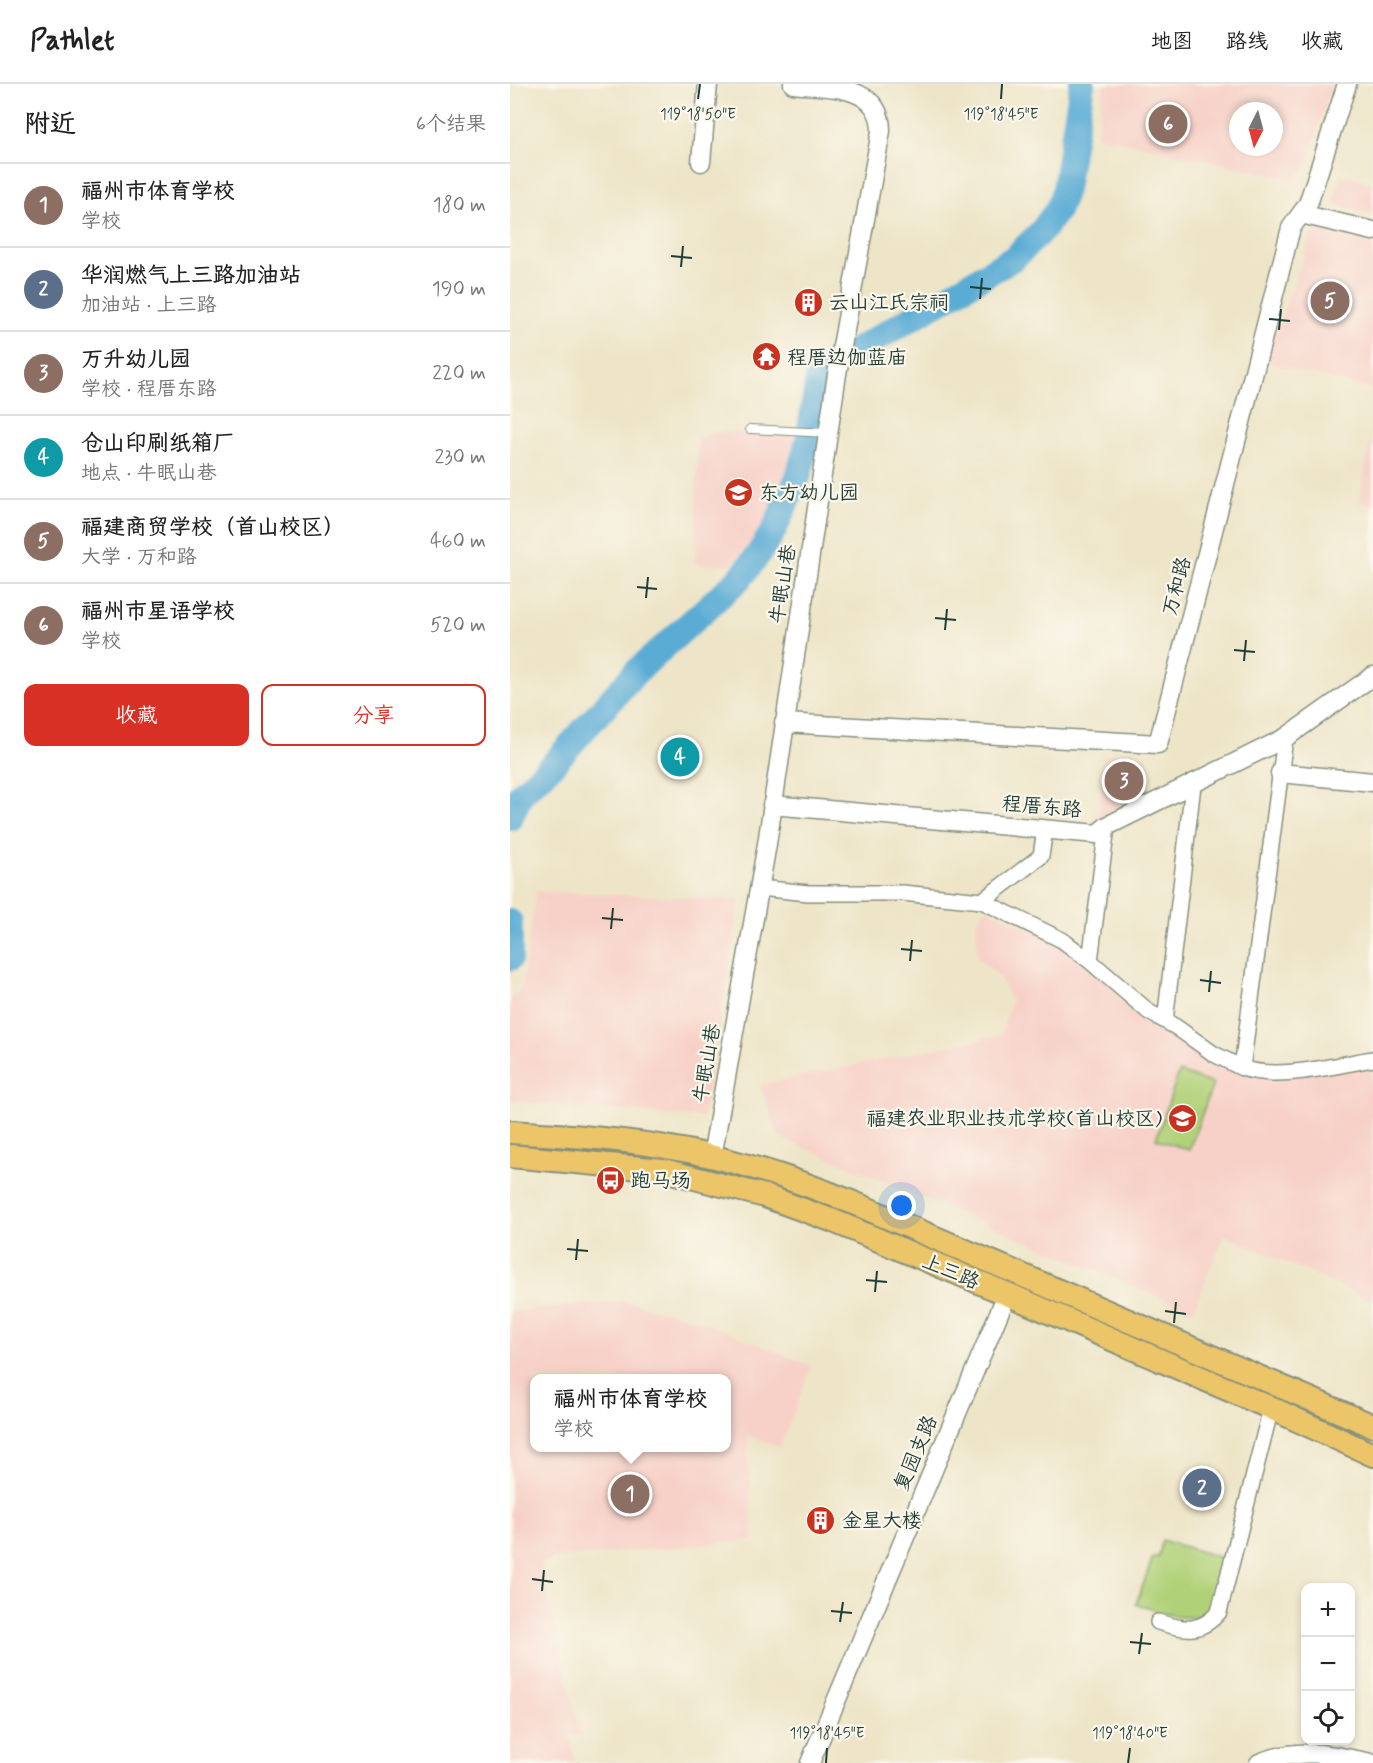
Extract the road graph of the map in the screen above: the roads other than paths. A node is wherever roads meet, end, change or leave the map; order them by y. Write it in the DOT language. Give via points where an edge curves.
graph roads {
  1 [pos="708,84"];
  2 [pos="793,84"];
  3 [pos="1347,84"];
  4 [pos="701,162"];
  5 [pos="1301,214"];
  6 [pos="1373,231"];
  7 [pos="750,429"];
  8 [pos="824,433"];
  9 [pos="1373,676"];
  10 [pos="784,723"];
  11 [pos="1285,738"];
  12 [pos="1280,773"];
  13 [pos="1373,782"];
  14 [pos="1193,785"];
  15 [pos="772,805"];
  16 [pos="1107,826"];
  17 [pos="1045,829"];
  18 [pos="760,888"];
  19 [pos="982,901"];
  20 [pos="1090,961"];
  21 [pos="1165,1021"];
  22 [pos="1373,1059"];
  23 [pos="1242,1068"];
  24 [pos="510,1132"];
  25 [pos="510,1156"];
  26 [pos="712,1157"];
  27 [pos="1007,1294"];
  28 [pos="1271,1408"];
  29 [pos="1373,1426"];
  30 [pos="1373,1455"];
  31 [pos="1158,1622"];
  32 [pos="810,1763"];
  33 [pos="1259,1763"];
  34 [pos="1371,1763"];
  1 -- 4 [label="street"];
  2 -- 8 [label="street, 牛眠山巷" via="859,92 877,108 881,119 843,348"];
  3 -- 5 [label="street, 万和路" via="1310,198"];
  5 -- 6 [label="street"];
  5 -- 10 [label="street, 万和路" via="1291,228 1158,744"];
  7 -- 8 [label="lane"];
  8 -- 10 [label="street, 牛眠山巷"];
  9 -- 11 [label="street, 程厝东路"];
  10 -- 15 [label="street, 牛眠山巷"];
  11 -- 12 [label="street"];
  11 -- 14 [label="street, 程厝东路"];
  12 -- 13 [label="street"];
  12 -- 23 [label="street"];
  14 -- 16 [label="street, 程厝东路"];
  14 -- 21 [label="street"];
  15 -- 17 [label="street, 程厝东路"];
  15 -- 18 [label="street, 牛眠山巷"];
  16 -- 17 [label="street, 程厝东路" via="1097,834"];
  16 -- 20 [label="street"];
  17 -- 19 [label="street" via="1041,856"];
  18 -- 19 [label="street" via="808,893 912,893"];
  18 -- 26 [label="street, 牛眠山巷"];
  19 -- 20 [label="street" via="1055,936"];
  20 -- 21 [label="street" via="1146,1010"];
  21 -- 23 [label="street"];
  22 -- 23 [label="street" via="1268,1073"];
  24 -- 26 [label="main road, 上三路" via="634,1142"];
  25 -- 27 [label="main road, 上三路" via="663,1170 739,1188 831,1220"];
  26 -- 29 [label="main road, 上三路" via="775,1173 861,1206"];
  27 -- 28 [label="main road, 上三路"];
  27 -- 32 [label="street, 复园支路"];
  28 -- 30 [label="main road, 上三路"];
  28 -- 31 [label="street" via="1219,1612 1194,1629"];
  33 -- 34 [label="street" via="1316,1752"];
}
